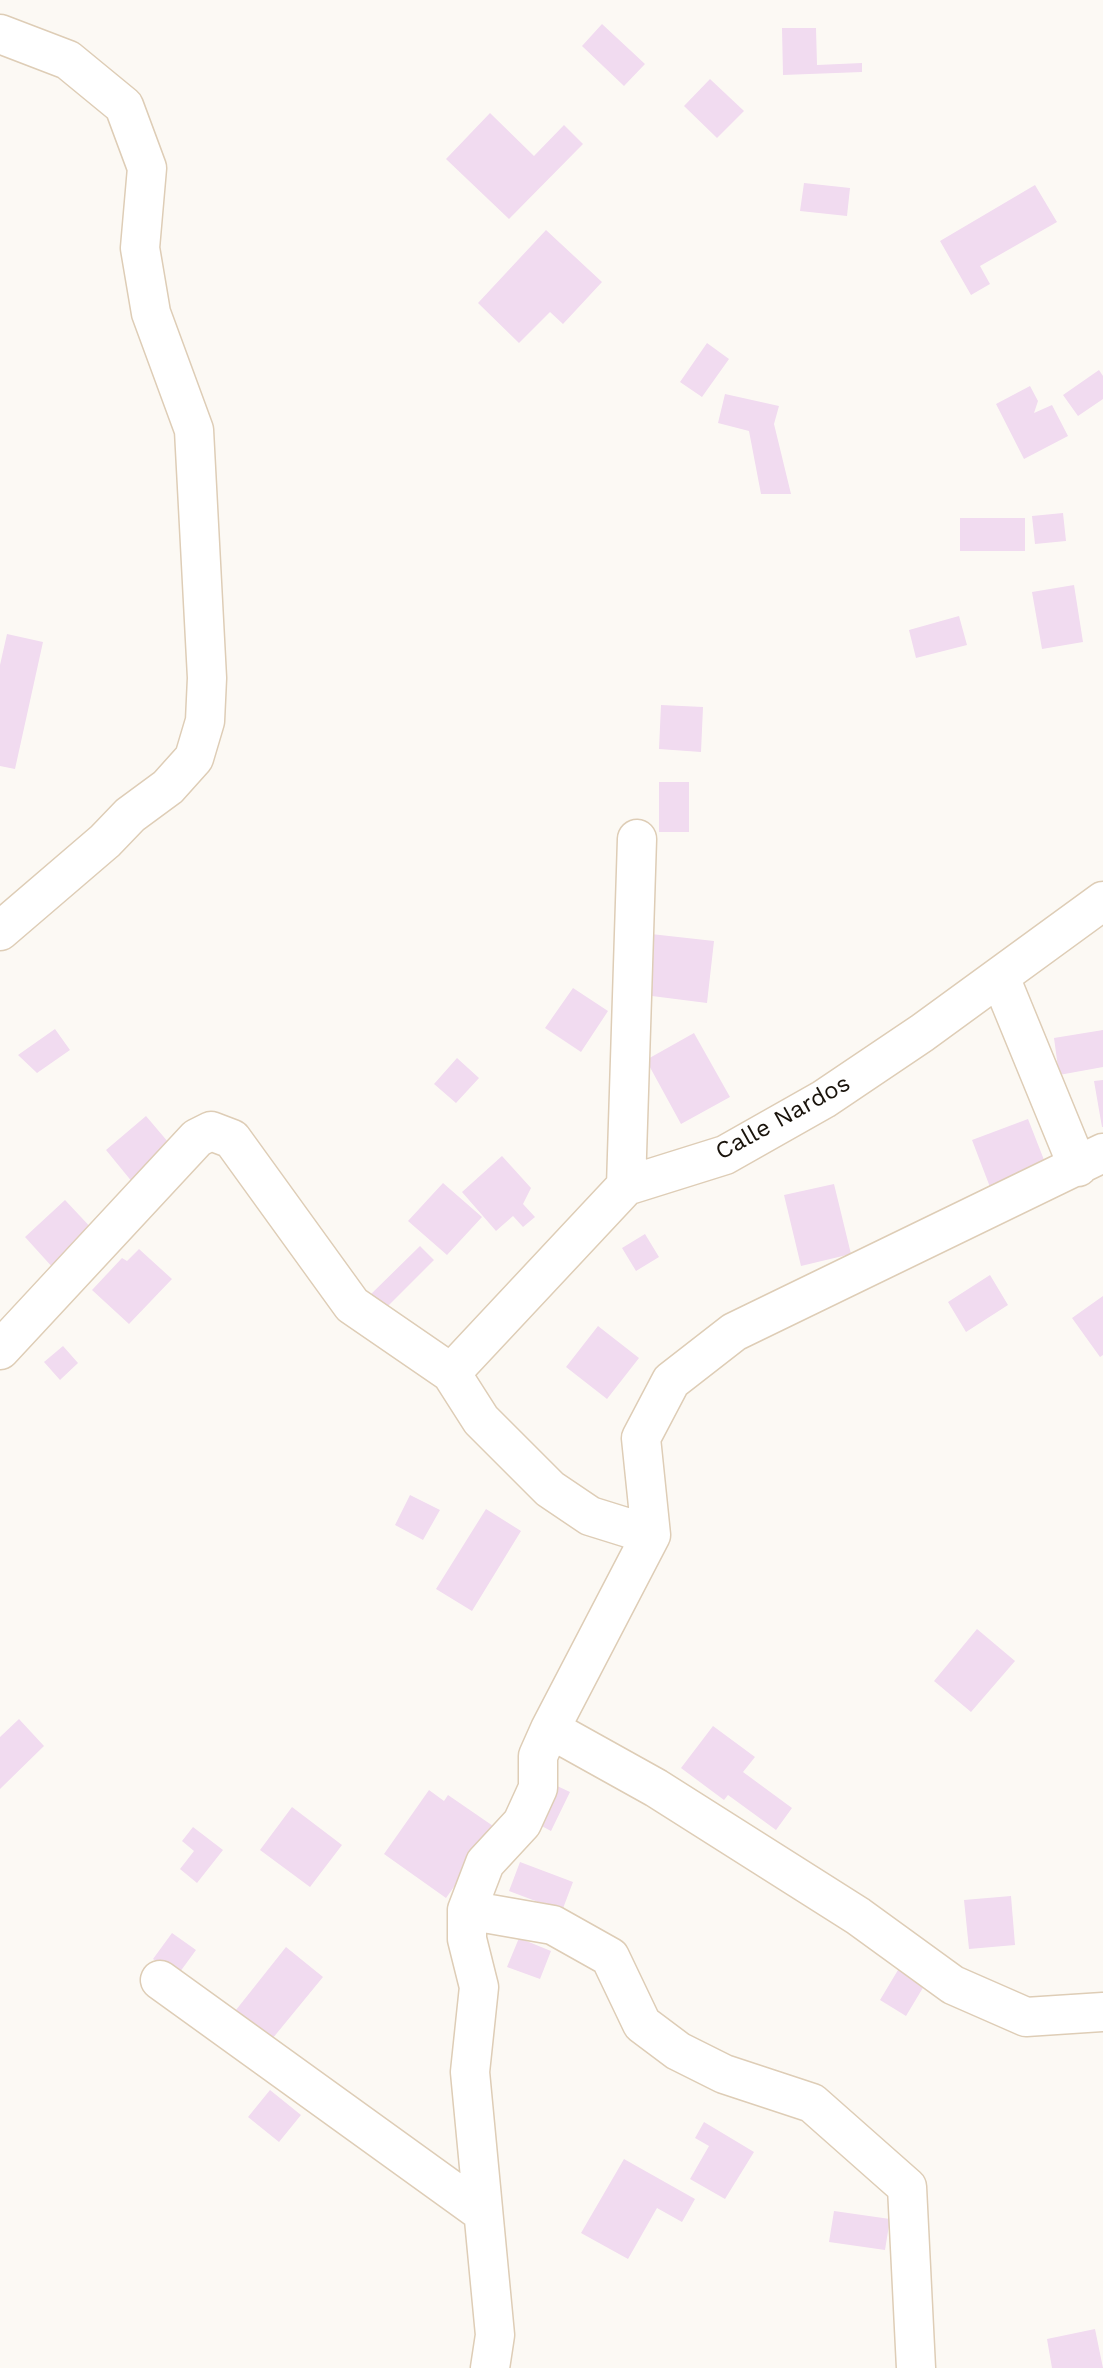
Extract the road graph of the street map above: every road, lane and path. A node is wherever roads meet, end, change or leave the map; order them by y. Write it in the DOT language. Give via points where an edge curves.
graph roads {
  1 [pos="0,34"];
  2 [pos="637,839"];
  3 [pos="1103,901"];
  4 [pos="0,931"];
  5 [pos="1000,977"];
  6 [pos="1090,1160"];
  7 [pos="626,1186"];
  8 [pos="0,1350"];
  9 [pos="451,1373"];
  10 [pos="652,1535"];
  11 [pos="550,1729"];
  12 [pos="467,1910"];
  13 [pos="160,1980"];
  14 [pos="1103,2012"];
  15 [pos="483,2213"];
  16 [pos="490,2368"];
  17 [pos="916,2368"];
  1 -- 4 [label="street" via="68,60 124,106 147,168 140,248 151,313 194,430 207,678 205,720 194,758 168,787"];
  2 -- 7 [label="street"];
  3 -- 5 [label="street, Calle Nardos"];
  5 -- 6 [label="street"];
  5 -- 7 [label="street, Calle Nardos" via="824,1099 725,1155"];
  6 -- 10 [label="street" via="744,1326 671,1381 641,1438"];
  7 -- 9 [label="street, Calle Nardos"];
  8 -- 9 [label="street" via="197,1138 211,1131 233,1139 352,1305"];
  9 -- 10 [label="street" via="481,1420 550,1489 590,1516"];
  10 -- 11 [label="street"];
  11 -- 12 [label="street" via="538,1756 538,1788 522,1823 485,1863"];
  11 -- 14 [label="street" via="701,1816 858,1916 953,1985 1026,2017"];
  12 -- 15 [label="street" via="467,1939 479,1987 470,2073"];
  12 -- 17 [label="street" via="553,1925 610,1957 642,2024 678,2051 724,2074 812,2103 907,2188"];
  13 -- 15 [label="street"];
  15 -- 16 [label="street" via="495,2335"];
}
